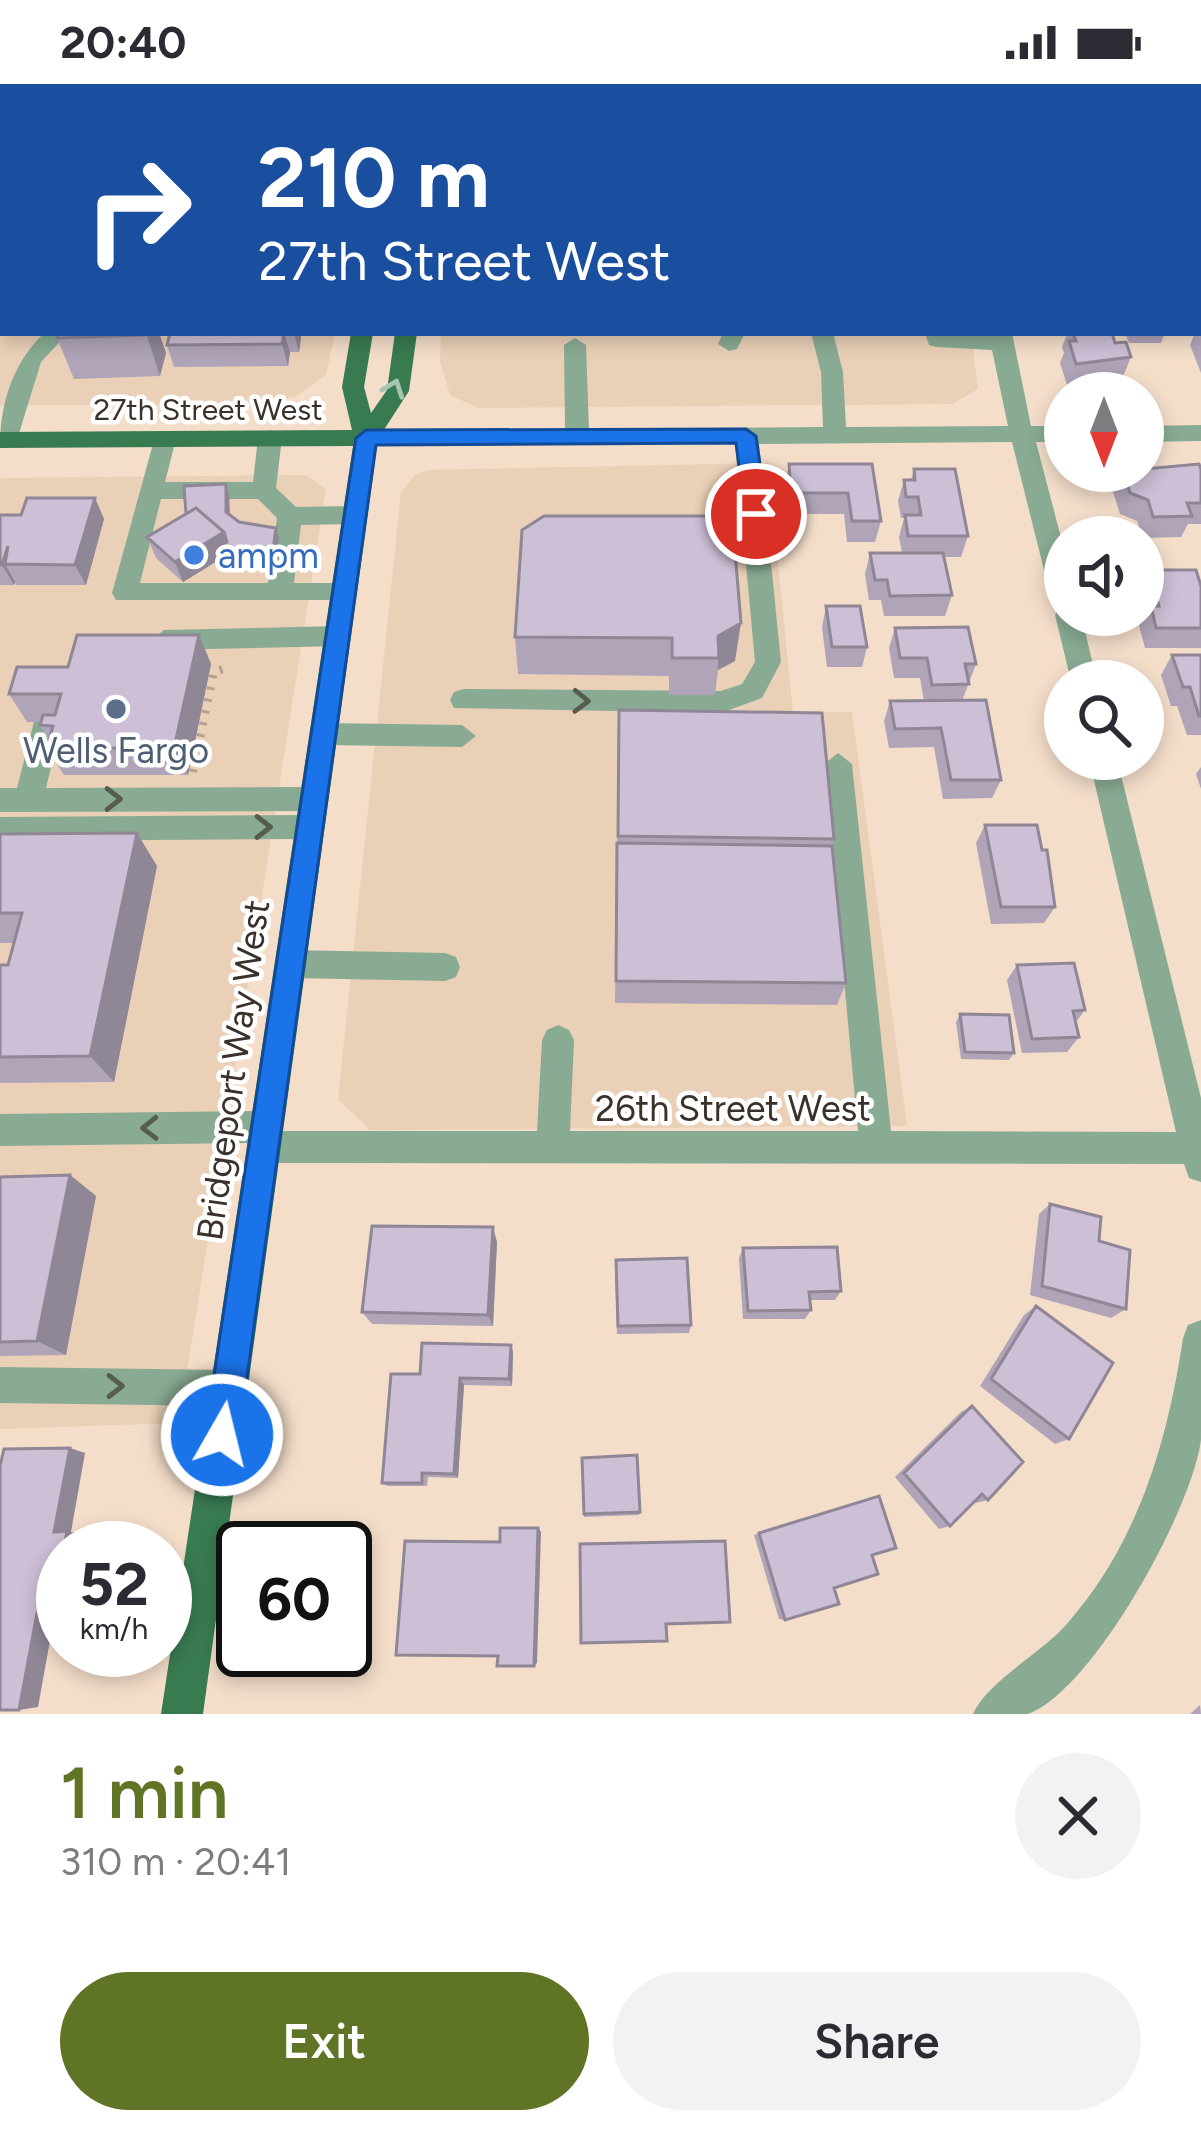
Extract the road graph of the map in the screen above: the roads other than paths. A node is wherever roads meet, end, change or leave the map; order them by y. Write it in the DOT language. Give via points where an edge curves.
graph roads {
  1 [pos="54,336"];
  2 [pos="362,336"];
  3 [pos="406,336"];
  4 [pos="937,337"];
  5 [pos="1002,338"];
  6 [pos="825,339"];
  7 [pos="575,345"];
  8 [pos="1201,433"];
  9 [pos="1164,434"];
  10 [pos="1025,435"];
  11 [pos="1044,435"];
  12 [pos="746,436"];
  13 [pos="835,436"];
  14 [pos="577,437"];
  15 [pos="270,438"];
  16 [pos="366,438"];
  17 [pos="164,439"];
  18 [pos="2,440"];
  19 [pos="264,490"];
  20 [pos="151,491"];
  21 [pos="355,515"];
  22 [pos="290,516"];
  23 [pos="1044,516"];
  24 [pos="280,593"];
  25 [pos="343,593"];
  26 [pos="338,635"];
  27 [pos="128,641"];
  28 [pos="464,700"];
  29 [pos="48,722"];
  30 [pos="323,734"];
  31 [pos="462,736"];
  32 [pos="838,764"];
  33 [pos="1108,780"];
  34 [pos="15,799"];
  35 [pos="312,813"];
  36 [pos="0,829"];
  37 [pos="290,964"];
  38 [pos="445,967"];
  39 [pos="558,1040"];
  40 [pos="0,1130"];
  41 [pos="266,1137"];
  42 [pos="554,1147"];
  43 [pos="876,1147"];
  44 [pos="1200,1154"];
  45 [pos="1201,1338"];
  46 [pos="0,1385"];
  47 [pos="229,1388"];
  48 [pos="182,1714"];
  49 [pos="994,1714"];
  1 -- 18 [label="street" via="31,359"];
  2 -- 16 [label="main road, Bridgeport Way West" via="353,387"];
  16 -- 3 [label="main road, Bridgeport Way West, one-way" via="398,391"];
  4 -- 5 [label="street"];
  5 -- 10 [label="street"];
  6 -- 13 [label="street"];
  7 -- 14 [label="street"];
  8 -- 9 [label="street"];
  10 -- 11 [label="street, 27th Street West"];
  10 -- 13 [label="street, 27th Street West"];
  10 -- 23 [label="street"];
  12 -- 13 [label="street, 27th Street West"];
  12 -- 14 [label="street, 27th Street West"];
  28 -- 12 [label="street, one-way" via="748,696 768,662"];
  14 -- 16 [label="street, 27th Street West"];
  15 -- 16 [label="main road, 27th Street West"];
  15 -- 17 [label="main road, 27th Street West"];
  15 -- 19 [label="street"];
  16 -- 21 [label="main road, Bridgeport Way West"];
  17 -- 18 [label="main road, 27th Street West"];
  17 -- 20 [label="street"];
  19 -- 20 [label="street"];
  19 -- 22 [label="street"];
  20 -- 24 [label="street" via="125,593"];
  21 -- 22 [label="street"];
  21 -- 25 [label="main road, Bridgeport Way West"];
  22 -- 24 [label="street"];
  24 -- 25 [label="street"];
  25 -- 26 [label="main road, Bridgeport Way West"];
  26 -- 27 [label="street"];
  26 -- 30 [label="main road, Bridgeport Way West"];
  29 -- 34 [label="street"];
  30 -- 31 [label="street"];
  30 -- 35 [label="main road, Bridgeport Way West"];
  32 -- 43 [label="street"];
  33 -- 44 [label="street"];
  34 -- 35 [label="street, one-way" via="187,800"];
  36 -- 35 [label="street, one-way"];
  35 -- 37 [label="main road, Bridgeport Way West"];
  37 -- 38 [label="street"];
  37 -- 41 [label="main road, Bridgeport Way West"];
  39 -- 42 [label="street"];
  41 -- 40 [label="street, 26th Street West, one-way"];
  41 -- 42 [label="street, 26th Street West"];
  41 -- 47 [label="main road, Bridgeport Way West"];
  42 -- 43 [label="street, 26th Street West"];
  43 -- 44 [label="street, 26th Street West"];
  45 -- 49 [label="street" via="1188,1429 1153,1534 1090,1627"];
  46 -- 47 [label="street, one-way"];
  47 -- 48 [label="main road, Bridgeport Way West"];
}
